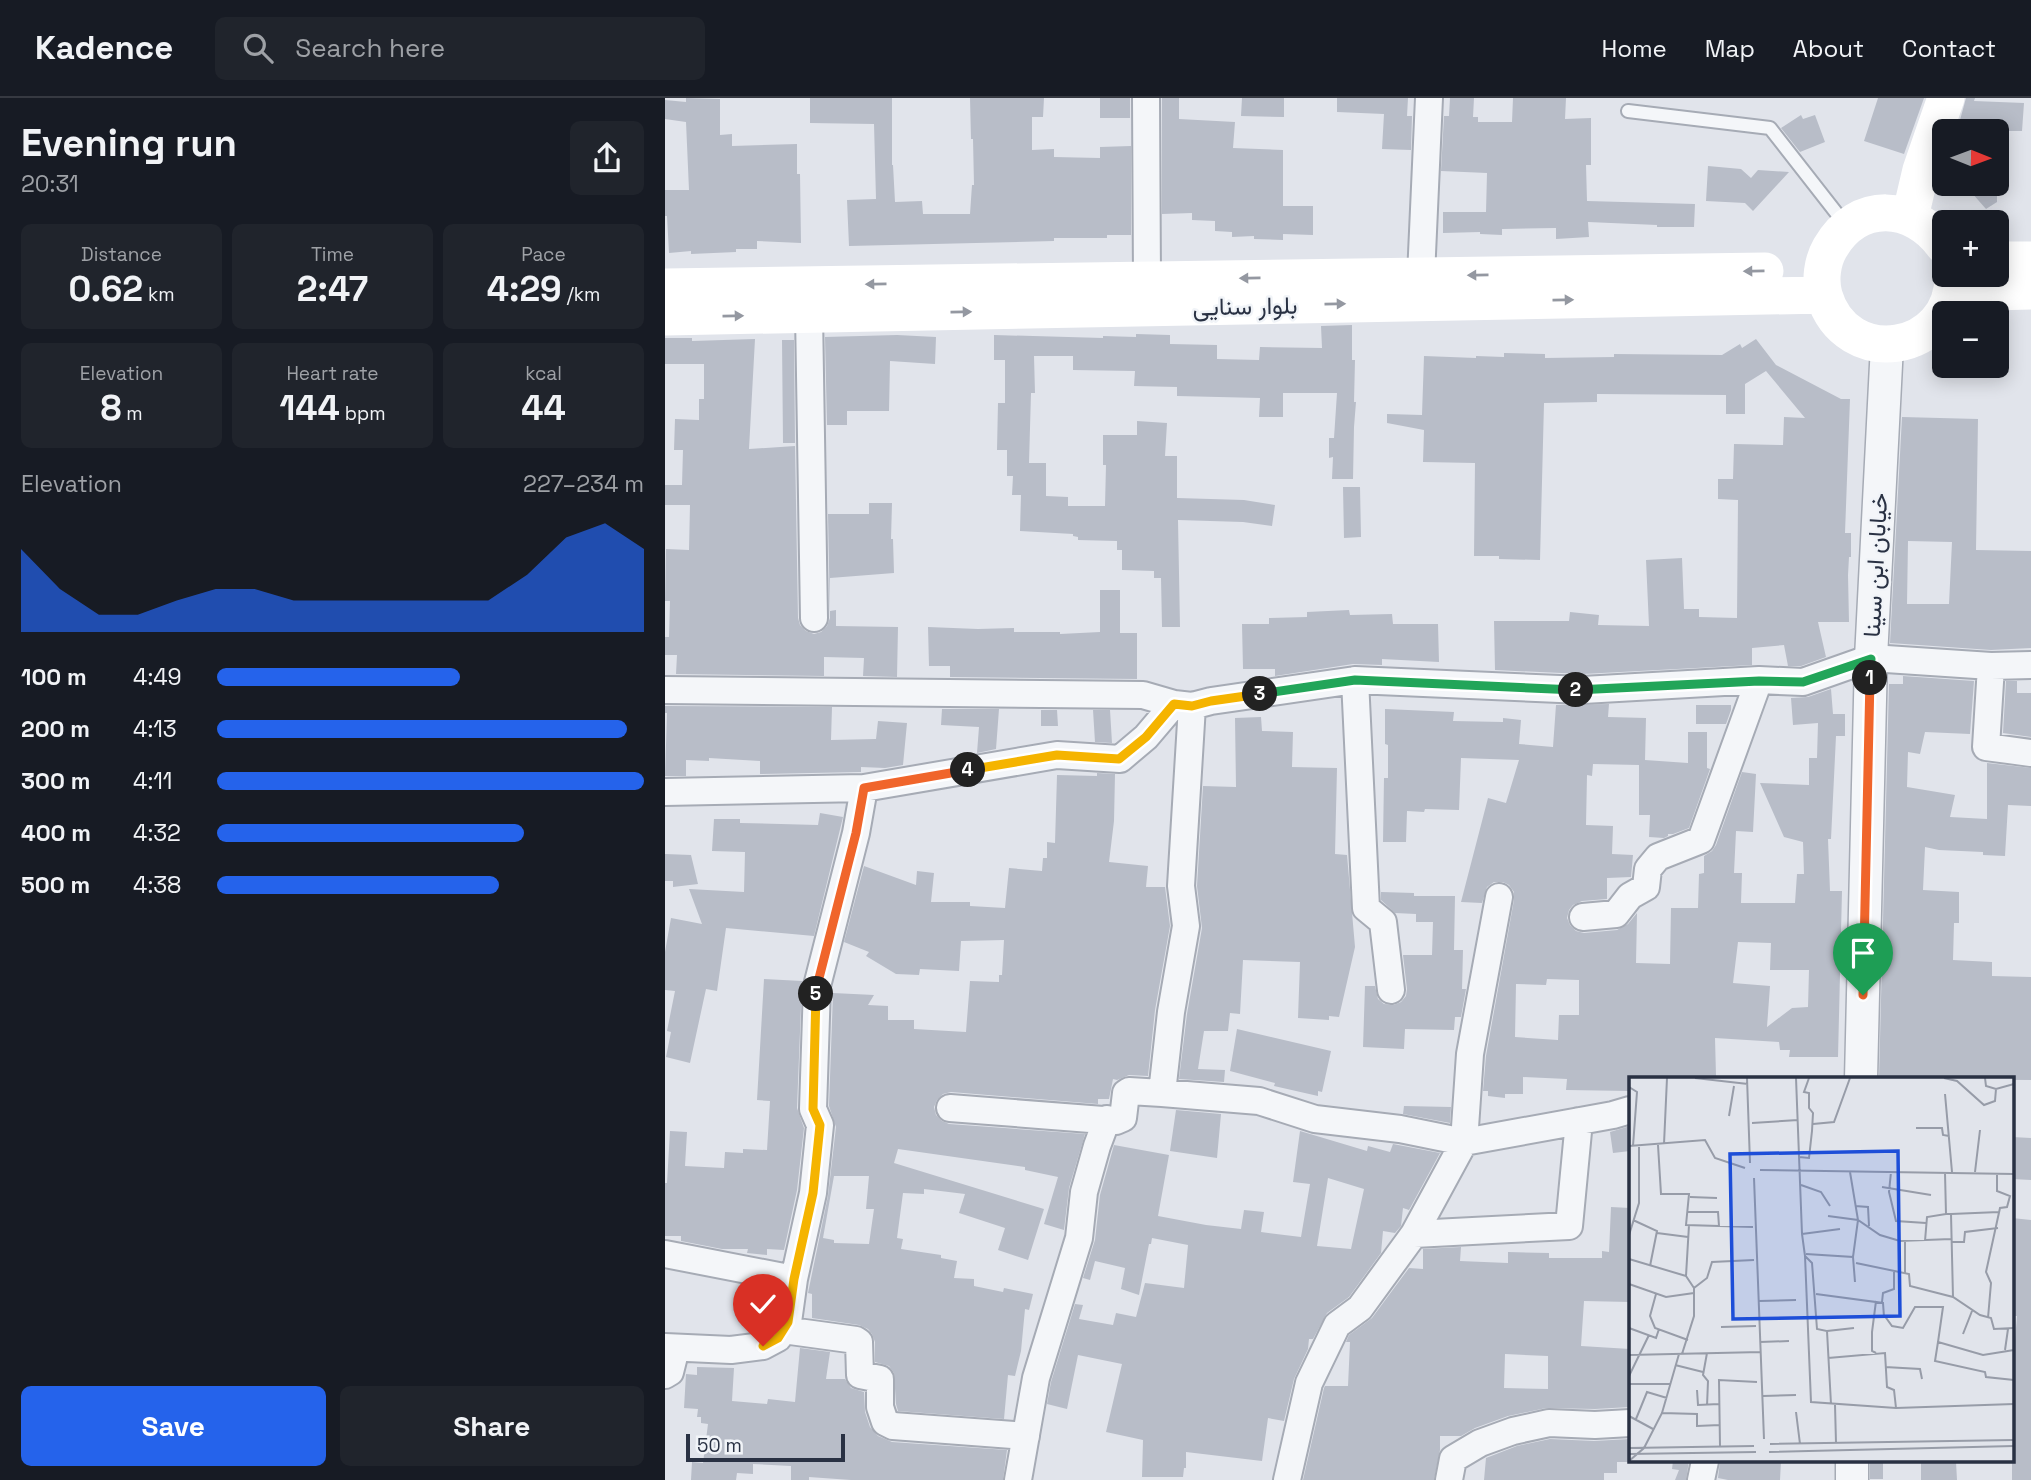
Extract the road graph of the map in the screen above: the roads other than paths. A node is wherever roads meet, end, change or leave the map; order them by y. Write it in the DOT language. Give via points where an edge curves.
graph roads {
  1 [pos="1146,98"];
  2 [pos="1429,98"];
  3 [pos="1946,98"];
  4 [pos="1628,111"];
  5 [pos="1910,217"];
  6 [pos="1847,227"];
  7 [pos="1932,231"];
  8 [pos="2031,260"];
  9 [pos="2009,261"];
  10 [pos="1421,276"];
  11 [pos="1147,279"];
  12 [pos="1823,283"];
  13 [pos="1951,287"];
  14 [pos="1986,287"];
  15 [pos="665,288"];
  16 [pos="2031,291"];
  17 [pos="809,314"];
  18 [pos="665,317"];
  19 [pos="1887,345"];
  20 [pos="814,618"];
  21 [pos="1871,659"];
  22 [pos="2031,665"];
  23 [pos="1991,666"];
  24 [pos="1355,680"];
  25 [pos="1759,681"];
  26 [pos="665,690"];
  27 [pos="1183,705"];
  28 [pos="2031,753"];
  29 [pos="864,788"];
  30 [pos="665,792"];
  31 [pos="1499,897"];
  32 [pos="1583,917"];
  33 [pos="1391,990"];
  34 [pos="1861,1077"];
  35 [pos="1162,1093"];
  36 [pos="950,1108"];
  37 [pos="1629,1110"];
  38 [pos="1107,1119"];
  39 [pos="1579,1121"];
  40 [pos="1464,1142"];
  41 [pos="1414,1234"];
  42 [pos="666,1259"];
  43 [pos="794,1279"];
  44 [pos="783,1330"];
  45 [pos="670,1347"];
  46 [pos="665,1375"];
  47 [pos="1629,1423"];
  48 [pos="1026,1436"];
  49 [pos="1705,1462"];
  50 [pos="1852,1462"];
  51 [pos="1018,1480"];
  52 [pos="1287,1480"];
  53 [pos="1449,1480"];
  54 [pos="1701,1480"];
  55 [pos="1851,1480"];
  1 -- 11 [label="street"];
  2 -- 10 [label="street"];
  3 -- 5 [label="main road"];
  4 -- 6 [label="lane" via="1770,128"];
  5 -- 6 [label="main road" via="1877,214"];
  5 -- 7 [label="main road"];
  6 -- 12 [label="main road" via="1827,254"];
  8 -- 9 [label="main road"];
  10 -- 11 [label="main road, بلوار سنایی, one-way"];
  12 -- 10 [label="main road, بلوار سنایی, one-way"];
  11 -- 15 [label="main road, بلوار سنایی, one-way"];
  17 -- 12 [label="main road, بلوار سنایی, one-way"];
  12 -- 19 [label="main road" via="1831,311 1841,325 1870,342"];
  13 -- 19 [label="main road" via="1945,310 1935,324 1921,335"];
  14 -- 16 [label="main road"];
  18 -- 17 [label="main road, بلوار سنایی, one-way"];
  17 -- 20 [label="street"];
  19 -- 21 [label="street, خیابان ابن سینا"];
  21 -- 23 [label="street"];
  21 -- 25 [label="street" via="1803,682"];
  21 -- 34 [label="street, خیابان ابن سینا"];
  22 -- 23 [label="street"];
  23 -- 28 [label="street" via="1986,747"];
  24 -- 25 [label="street" via="1583,690"];
  24 -- 27 [label="street"];
  24 -- 33 [label="street" via="1366,908 1383,922"];
  25 -- 32 [label="street" via="1700,840 1658,857 1648,869 1646,887 1630,896 1616,914"];
  26 -- 27 [label="street" via="1143,695"];
  27 -- 29 [label="street" via="1119,759 1057,755"];
  27 -- 35 [label="street" via="1181,886 1186,926"];
  29 -- 30 [label="street"];
  29 -- 43 [label="street" via="817,986 813,1109 820,1125 813,1193"];
  31 -- 40 [label="street" via="1469,1054"];
  35 -- 38 [label="street" via="1129,1091 1123,1118"];
  35 -- 40 [label="street" via="1259,1101 1315,1119"];
  36 -- 38 [label="street"];
  37 -- 39 [label="street"];
  38 -- 48 [label="street" via="1084,1192 1079,1238 1036,1378"];
  39 -- 40 [label="street"];
  39 -- 41 [label="street" via="1569,1226"];
  40 -- 41 [label="street"];
  41 -- 52 [label="street" via="1360,1308 1336,1325 1309,1383"];
  42 -- 43 [label="street"];
  43 -- 44 [label="street"];
  44 -- 45 [label="street" via="763,1346 731,1350"];
  44 -- 48 [label="street" via="859,1342 860,1375 880,1379 880,1407 885,1422 893,1426"];
  45 -- 46 [label="street" via="670,1372"];
  47 -- 53 [label="street" via="1549,1423 1513,1431 1453,1459"];
  48 -- 51 [label="street"];
  49 -- 54 [label="street"];
  50 -- 55 [label="street"];
}
